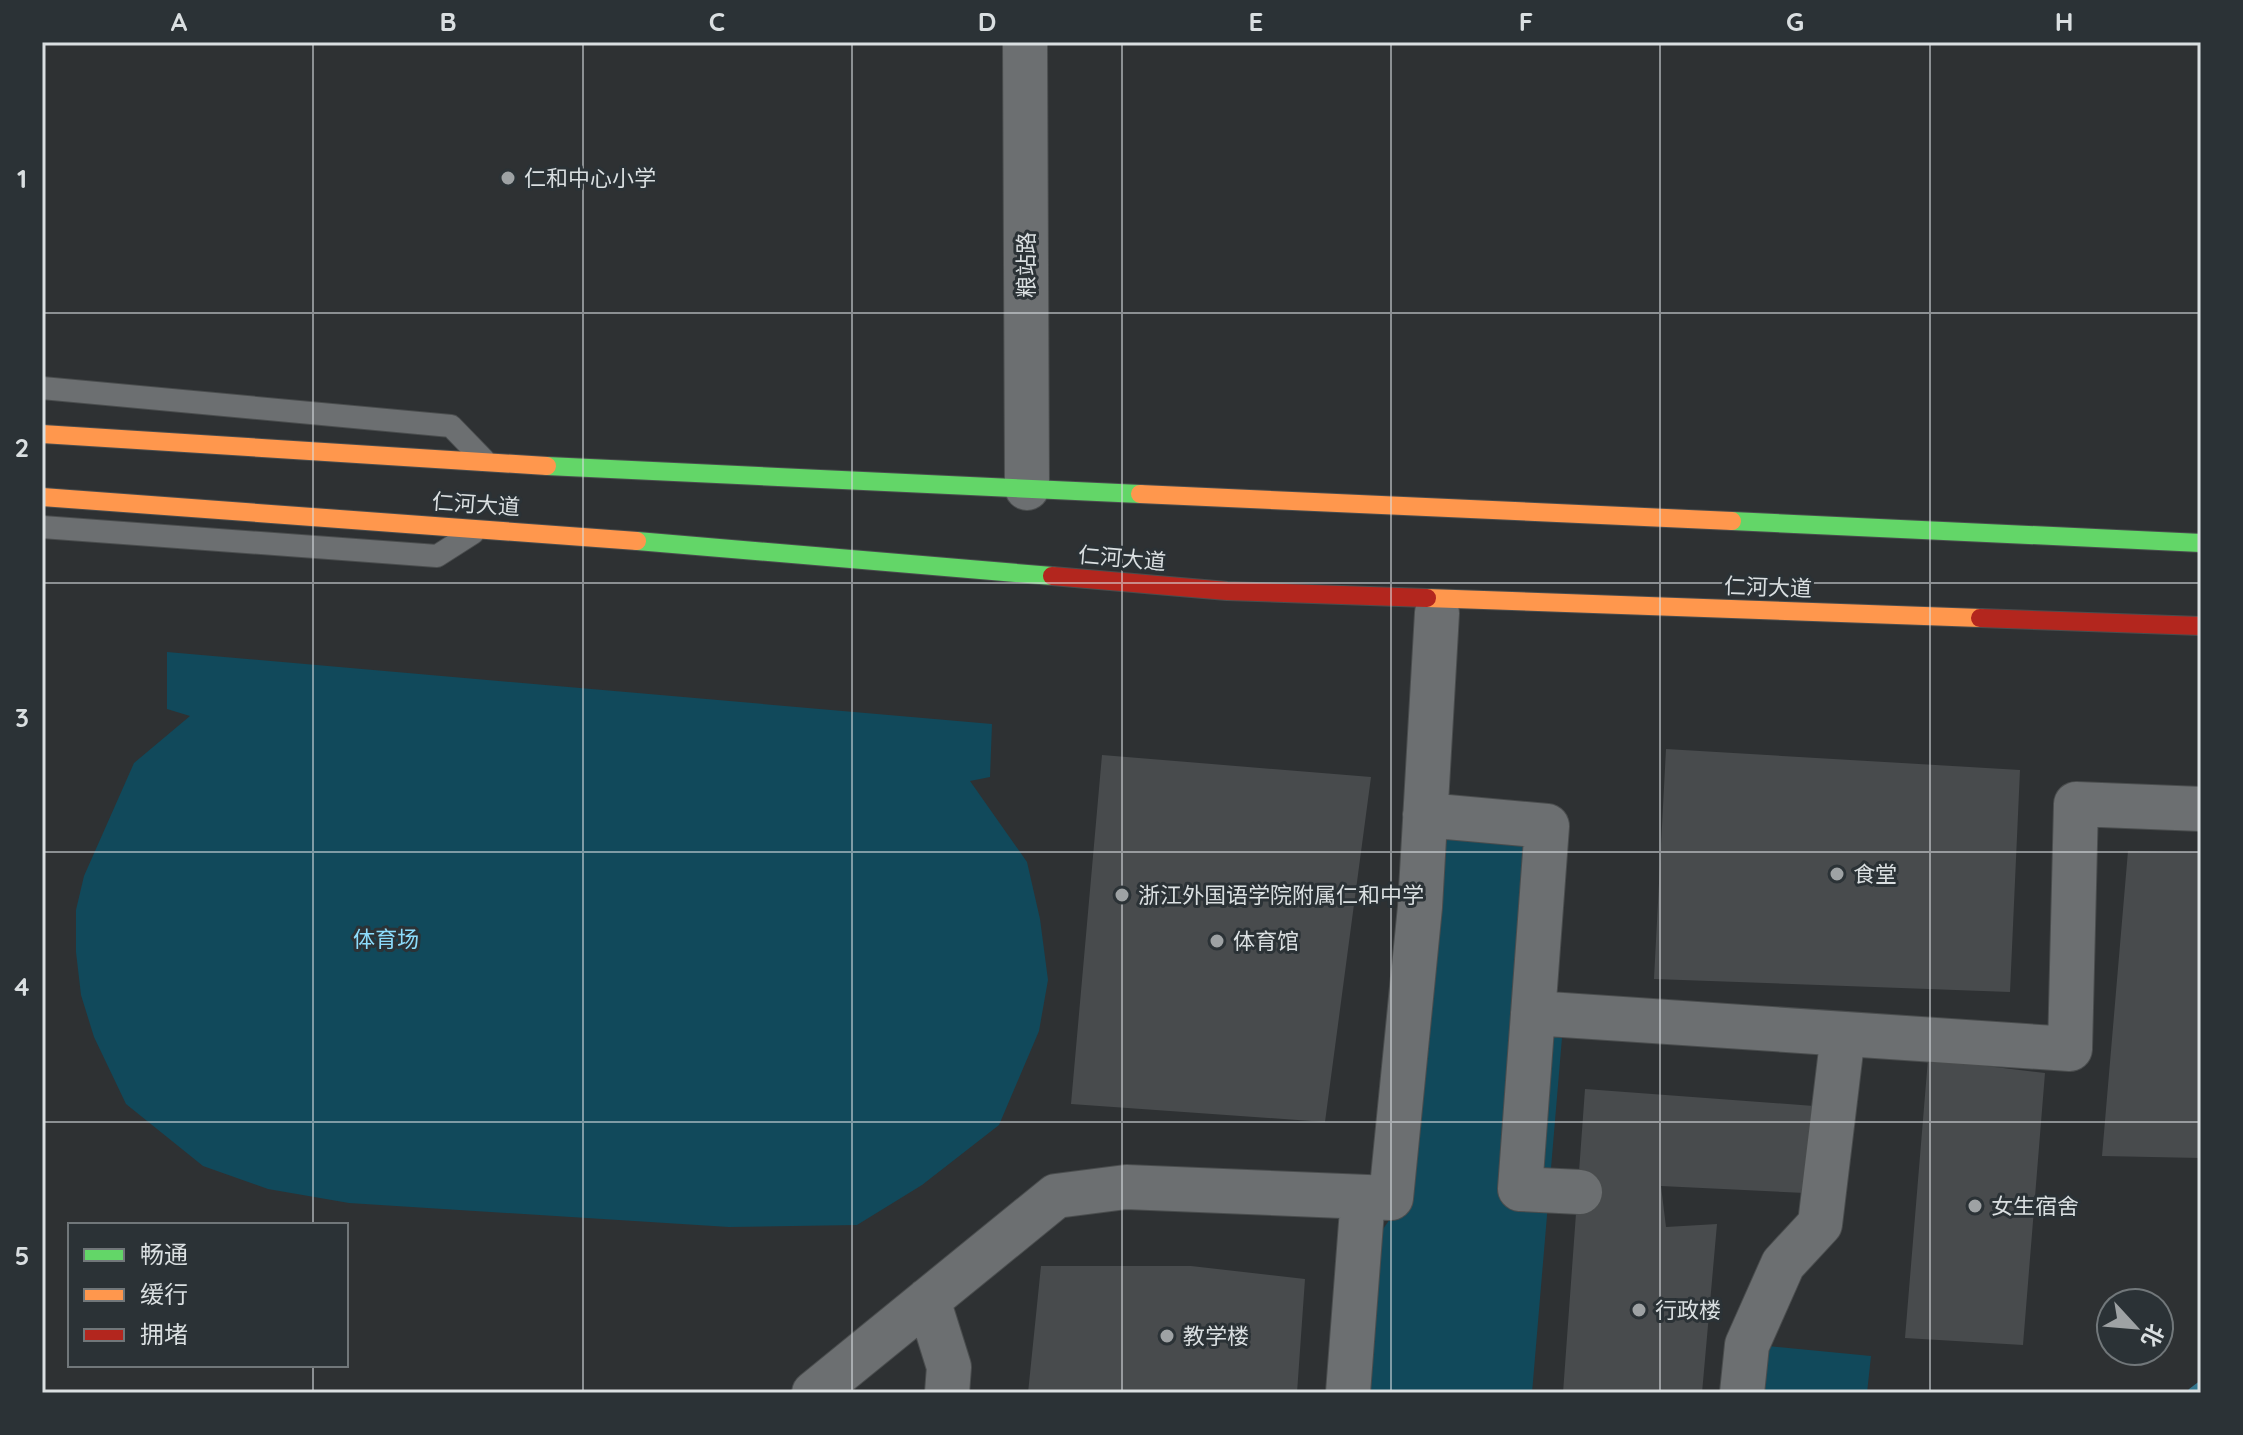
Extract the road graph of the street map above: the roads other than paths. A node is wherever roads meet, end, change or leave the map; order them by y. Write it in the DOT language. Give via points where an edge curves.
graph roads {
  1 [pos="1025,42"];
  2 [pos="42,388"];
  3 [pos="42,434"];
  4 [pos="484,460"];
  5 [pos="1027,488"];
  6 [pos="42,497"];
  7 [pos="42,527"];
  8 [pos="482,528"];
  9 [pos="2201,543"];
  10 [pos="1437,613"];
  11 [pos="2201,626"];
  12 [pos="2201,809"];
  13 [pos="1425,815"];
  14 [pos="1533,1013"];
  15 [pos="1843,1034"];
  16 [pos="1580,1192"];
  17 [pos="1363,1197"];
  18 [pos="928,1300"];
  19 [pos="814,1393"];
  20 [pos="947,1393"];
  21 [pos="1348,1393"];
  22 [pos="1742,1393"];
  1 -- 5 [label="street, 粮站路"];
  2 -- 4 [label="lane" via="451,426"];
  3 -- 4 [label="main road, 仁河大道" via="414,460"];
  4 -- 5 [label="main road, 仁河大道"];
  5 -- 9 [label="main road, 仁河大道"];
  6 -- 8 [label="main road, 仁河大道"];
  7 -- 8 [label="lane" via="437,556"];
  8 -- 11 [label="main road, 仁河大道" via="1227,591"];
  10 -- 13 [label="street"];
  12 -- 15 [label="street" via="2076,804 2070,1049"];
  13 -- 14 [label="street" via="1547,826"];
  13 -- 17 [label="street" via="1391,1198"];
  14 -- 15 [label="street"];
  14 -- 16 [label="street" via="1520,1189"];
  15 -- 22 [label="street" via="1820,1224 1783,1264 1747,1345"];
  17 -- 18 [label="street" via="1126,1187 1056,1196"];
  17 -- 21 [label="street"];
  18 -- 19 [label="street"];
  18 -- 20 [label="street" via="949,1367"];
}
